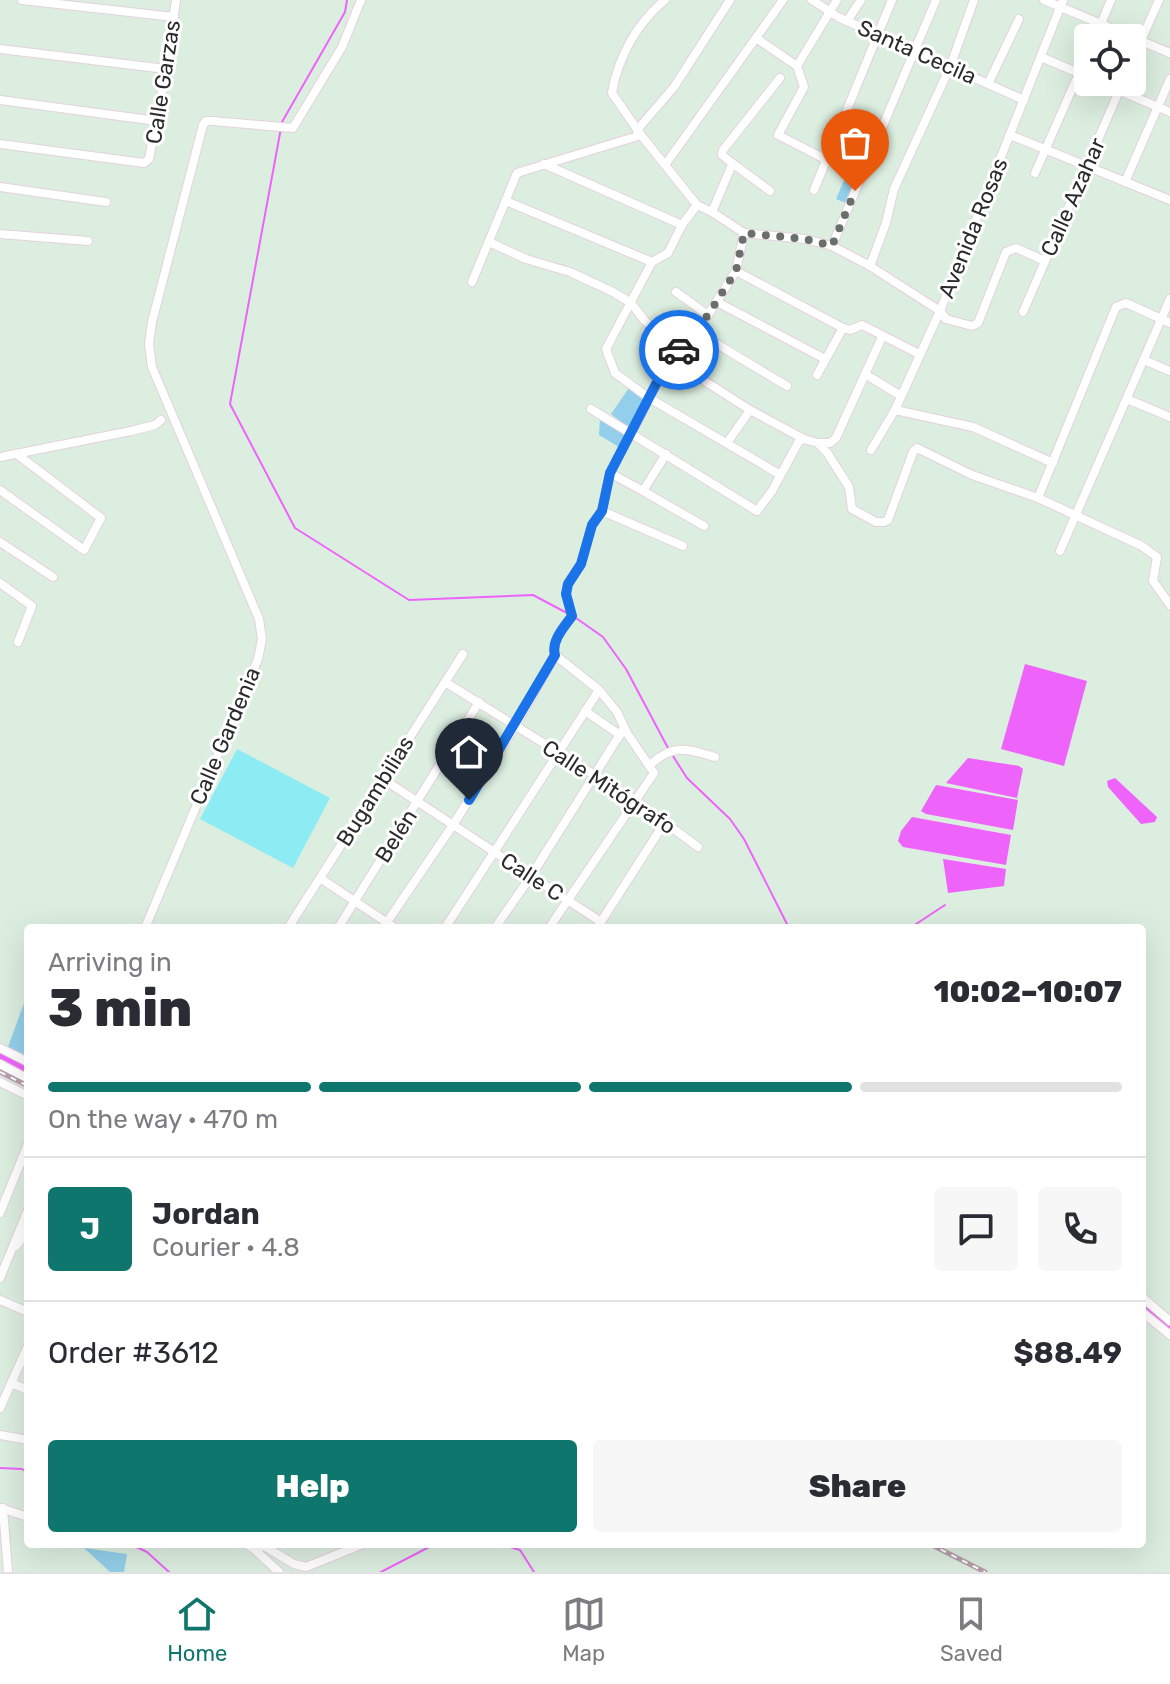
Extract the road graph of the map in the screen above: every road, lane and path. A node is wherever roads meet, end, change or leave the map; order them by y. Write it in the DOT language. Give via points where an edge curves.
graph roads {
  1 [pos="22,0"];
  2 [pos="176,0"];
  3 [pos="361,0"];
  4 [pos="665,0"];
  5 [pos="730,0"];
  6 [pos="783,0"];
  7 [pos="812,0"];
  8 [pos="837,0"];
  9 [pos="861,0"];
  10 [pos="892,0"];
  11 [pos="936,0"];
  12 [pos="974,0"];
  13 [pos="1044,0"];
  14 [pos="1111,0"];
  15 [pos="1159,0"];
  16 [pos="1062,4"];
  17 [pos="830,12"];
  18 [pos="174,17"];
  19 [pos="1019,19"];
  20 [pos="847,21"];
  21 [pos="1101,24"];
  22 [pos="1146,30"];
  23 [pos="878,35"];
  24 [pos="756,38"];
  25 [pos="1146,43"];
  26 [pos="0,49"];
  27 [pos="912,52"];
  28 [pos="1170,53"];
  29 [pos="1041,57"];
  30 [pos="797,66"];
  31 [pos="950,67"];
  32 [pos="166,69"];
  33 [pos="1074,71"];
  34 [pos="780,78"];
  35 [pos="1170,79"];
  36 [pos="988,84"];
  37 [pos="1074,95"];
  38 [pos="1117,96"];
  39 [pos="1139,96"];
  40 [pos="0,100"];
  41 [pos="1024,100"];
  42 [pos="1158,107"];
  43 [pos="1170,112"];
  44 [pos="157,121"];
  45 [pos="639,132"];
  46 [pos="1010,135"];
  47 [pos="0,144"];
  48 [pos="1046,150"];
  49 [pos="827,160"];
  50 [pos="732,163"];
  51 [pos="544,164"];
  52 [pos="665,165"];
  53 [pos="1086,166"];
  54 [pos="1035,173"];
  55 [pos="1125,182"];
  56 [pos="0,187"];
  57 [pos="1170,188"];
  58 [pos="814,190"];
  59 [pos="770,191"];
  60 [pos="1168,200"];
  61 [pos="506,201"];
  62 [pos="106,202"];
  63 [pos="697,205"];
  64 [pos="712,212"];
  65 [pos="682,225"];
  66 [pos="744,233"];
  67 [pos="0,234"];
  68 [pos="88,241"];
  69 [pos="489,242"];
  70 [pos="832,246"];
  71 [pos="1045,261"];
  72 [pos="652,262"];
  73 [pos="870,266"];
  74 [pos="736,271"];
  75 [pos="472,282"];
  76 [pos="676,292"];
  77 [pos="1170,299"];
  78 [pos="717,302"];
  79 [pos="631,303"];
  80 [pos="940,311"];
  81 [pos="1023,312"];
  82 [pos="708,315"];
  83 [pos="1166,321"];
  84 [pos="843,328"];
  85 [pos="695,331"];
  86 [pos="882,337"];
  87 [pos="679,350"];
  88 [pos="919,354"];
  89 [pos="825,359"];
  90 [pos="672,360"];
  91 [pos="1144,360"];
  92 [pos="1170,371"];
  93 [pos="865,374"];
  94 [pos="817,375"];
  95 [pos="787,386"];
  96 [pos="901,396"];
  97 [pos="649,398"];
  98 [pos="1127,399"];
  99 [pos="591,409"];
  100 [pos="750,410"];
  101 [pos="895,410"];
  102 [pos="1170,417"];
  103 [pos="161,420"];
  104 [pos="631,432"];
  105 [pos="804,439"];
  106 [pos="727,443"];
  107 [pos="818,443"];
  108 [pos="871,450"];
  109 [pos="666,454"];
  110 [pos="18,455"];
  111 [pos="0,457"];
  112 [pos="1053,463"];
  113 [pos="610,473"];
  114 [pos="779,474"];
  115 [pos="0,490"];
  116 [pos="643,491"];
  117 [pos="1038,498"];
  118 [pos="602,511"];
  119 [pos="1076,516"];
  120 [pos="704,526"];
  121 [pos="0,542"];
  122 [pos="683,546"];
  123 [pos="1060,551"];
  124 [pos="53,577"];
  125 [pos="0,583"];
  126 [pos="1170,605"];
  127 [pos="18,642"];
  128 [pos="463,654"];
  129 [pos="555,655"];
  130 [pos="445,682"];
  131 [pos="599,690"];
  132 [pos="479,702"];
  133 [pos="585,711"];
  134 [pos="516,725"];
  135 [pos="622,731"];
  136 [pos="558,752"];
  137 [pos="715,757"];
  138 [pos="652,769"];
  139 [pos="594,775"];
  140 [pos="383,779"];
  141 [pos="635,800"];
  142 [pos="417,801"];
  143 [pos="665,822"];
  144 [pos="453,825"];
  145 [pos="698,847"];
  146 [pos="494,852"];
  147 [pos="531,876"];
  148 [pos="320,878"];
  149 [pos="568,900"];
  150 [pos="355,902"];
  151 [pos="147,924"];
  152 [pos="291,924"];
  153 [pos="341,924"];
  154 [pos="385,924"];
  155 [pos="389,924"];
  156 [pos="448,924"];
  157 [pos="498,924"];
  158 [pos="552,924"];
  159 [pos="598,924"];
  160 [pos="600,924"];
  161 [pos="0,1048"];
  162 [pos="24,1060"];
  163 [pos="0,1064"];
  164 [pos="24,1077"];
  165 [pos="0,1082"];
  166 [pos="24,1094"];
  167 [pos="24,1154"];
  168 [pos="0,1213"];
  169 [pos="24,1220"];
  170 [pos="24,1236"];
  171 [pos="11,1252"];
  172 [pos="0,1278"];
  173 [pos="0,1300"];
  174 [pos="1146,1300"];
  175 [pos="24,1310"];
  176 [pos="1146,1315"];
  177 [pos="1170,1321"];
  178 [pos="1170,1335"];
  179 [pos="24,1361"];
  180 [pos="11,1383"];
  181 [pos="24,1388"];
  182 [pos="0,1408"];
  183 [pos="0,1435"];
  184 [pos="24,1439"];
  185 [pos="1,1508"];
  186 [pos="24,1516"];
  187 [pos="252,1548"];
  188 [pos="267,1548"];
  189 [pos="353,1548"];
  190 [pos="8,1572"];
  191 [pos="279,1572"];
  1 -- 18 [label="street"];
  2 -- 18 [label="street, Calle Garzas"];
  3 -- 151 [label="street, Calle Gardenia" via="342,47 293,128 212,121 203,125 149,344 152,367 259,619 262,639"];
  4 -- 45 [label="street" via="637,28 614,81 612,93"];
  5 -- 45 [label="street"];
  6 -- 24 [label="street"];
  7 -- 17 [label="street, Santa Cecila"];
  8 -- 17 [label="street"];
  9 -- 20 [label="street"];
  10 -- 23 [label="street"];
  11 -- 27 [label="street"];
  12 -- 31 [label="street"];
  13 -- 16 [label="street"];
  14 -- 21 [label="street"];
  15 -- 22 [label="street"];
  16 -- 21 [label="street"];
  16 -- 29 [label="street, Avenida Rosas"];
  17 -- 20 [label="street, Santa Cecila"];
  17 -- 30 [label="street"];
  18 -- 32 [label="street, Calle Garzas"];
  19 -- 36 [label="street"];
  20 -- 23 [label="street, Santa Cecila"];
  23 -- 27 [label="street, Santa Cecila"];
  23 -- 49 [label="street"];
  24 -- 30 [label="street"];
  24 -- 52 [label="street"];
  25 -- 28 [label="street"];
  26 -- 32 [label="street"];
  27 -- 31 [label="street, Santa Cecila"];
  27 -- 70 [label="street"];
  29 -- 33 [label="street"];
  29 -- 41 [label="street, Avenida Rosas"];
  30 -- 49 [label="street" via="804,87 778,135"];
  31 -- 36 [label="street, Santa Cecila"];
  31 -- 73 [label="street" via="894,189"];
  32 -- 44 [label="street, Calle Garzas"];
  34 -- 50 [label="street" via="723,150"];
  35 -- 42 [label="street"];
  36 -- 41 [label="street, Santa Cecila"];
  37 -- 48 [label="street"];
  38 -- 53 [label="street, Calle Azahar"];
  39 -- 42 [label="street"];
  40 -- 44 [label="street"];
  41 -- 46 [label="street, Avenida Rosas"];
  42 -- 43 [label="street"];
  42 -- 55 [label="street"];
  44 -- 47 [label="street, Calle Garzas" via="151,155 144,163"];
  45 -- 51 [label="street"];
  45 -- 52 [label="street"];
  46 -- 48 [label="street"];
  46 -- 80 [label="street, Avenida Rosas"];
  48 -- 53 [label="street"];
  48 -- 54 [label="street"];
  49 -- 58 [label="street"];
  50 -- 59 [label="street"];
  50 -- 64 [label="street"];
  51 -- 61 [label="street" via="517,173"];
  51 -- 65 [label="street"];
  52 -- 63 [label="street"];
  53 -- 55 [label="street"];
  53 -- 71 [label="street, Calle Azahar"];
  55 -- 60 [label="street"];
  56 -- 62 [label="street"];
  57 -- 60 [label="street"];
  61 -- 69 [label="street"];
  61 -- 72 [label="street"];
  63 -- 64 [label="street"];
  63 -- 65 [label="street"];
  64 -- 66 [label="street"];
  65 -- 72 [label="street" via="668,253"];
  66 -- 70 [label="street"];
  66 -- 74 [label="street"];
  67 -- 68 [label="street"];
  69 -- 75 [label="street"];
  69 -- 79 [label="street" via="570,272"];
  70 -- 73 [label="street"];
  71 -- 80 [label="street" via="1016,248 1006,252 975,325 956,323"];
  71 -- 81 [label="street, Calle Azahar"];
  72 -- 79 [label="street"];
  73 -- 80 [label="street"];
  74 -- 78 [label="street"];
  74 -- 84 [label="street"];
  76 -- 82 [label="street"];
  77 -- 83 [label="street"];
  78 -- 82 [label="street"];
  78 -- 89 [label="street"];
  79 -- 87 [label="street"];
  79 -- 97 [label="street" via="606,349 615,373"];
  80 -- 88 [label="street, Avenida Rosas"];
  82 -- 85 [label="street"];
  83 -- 91 [label="street"];
  83 -- 112 [label="street" via="1122,303 1116,307"];
  84 -- 86 [label="street" via="862,325"];
  84 -- 89 [label="street"];
  85 -- 87 [label="street"];
  85 -- 95 [label="street"];
  86 -- 88 [label="street"];
  86 -- 93 [label="street"];
  87 -- 90 [label="street"];
  88 -- 96 [label="street, Avenida Rosas"];
  89 -- 94 [label="street"];
  90 -- 97 [label="street"];
  90 -- 100 [label="street"];
  91 -- 92 [label="street"];
  91 -- 98 [label="street"];
  93 -- 96 [label="street"];
  93 -- 107 [label="street" via="836,438"];
  96 -- 101 [label="street, Avenida Rosas"];
  97 -- 104 [label="street"];
  97 -- 106 [label="street"];
  98 -- 102 [label="street"];
  98 -- 119 [label="street"];
  99 -- 104 [label="street"];
  100 -- 105 [label="street"];
  100 -- 106 [label="street"];
  101 -- 108 [label="street, Avenida Rosas"];
  101 -- 112 [label="street" via="973,427"];
  103 -- 110 [label="street"];
  104 -- 109 [label="street"];
  104 -- 113 [label="street"];
  105 -- 107 [label="street"];
  105 -- 114 [label="street"];
  106 -- 114 [label="street"];
  107 -- 117 [label="street" via="849,487 852,509 876,522 888,520 917,448"];
  109 -- 114 [label="street" via="757,511"];
  109 -- 116 [label="street"];
  110 -- 111 [label="street"];
  110 -- 115 [label="street" via="101,518 84,550"];
  112 -- 117 [label="street"];
  113 -- 116 [label="street"];
  113 -- 118 [label="street"];
  116 -- 120 [label="street"];
  117 -- 119 [label="street"];
  118 -- 122 [label="street"];
  118 -- 129 [label="street" via="568,584 572,616 556,641"];
  119 -- 123 [label="street"];
  119 -- 126 [label="street" via="1157,557 1153,581"];
  121 -- 124 [label="street"];
  125 -- 127 [label="street" via="32,606"];
  128 -- 130 [label="street, Bugambilias"];
  129 -- 131 [label="street"];
  129 -- 134 [label="street"];
  130 -- 132 [label="street, Calle Mitógrafo"];
  130 -- 140 [label="street, Bugambilias"];
  131 -- 133 [label="street"];
  131 -- 135 [label="street" via="617,712"];
  132 -- 134 [label="street, Calle Mitógrafo"];
  132 -- 142 [label="street, Belén"];
  133 -- 135 [label="street"];
  133 -- 136 [label="street"];
  134 -- 136 [label="street, Calle Mitógrafo"];
  134 -- 144 [label="street"];
  135 -- 138 [label="street"];
  135 -- 139 [label="street"];
  136 -- 139 [label="street, Calle Mitógrafo"];
  136 -- 146 [label="street"];
  137 -- 138 [label="street" via="682,748"];
  138 -- 141 [label="street"];
  139 -- 141 [label="street, Calle Mitógrafo"];
  139 -- 147 [label="street"];
  140 -- 142 [label="street, Calle C"];
  140 -- 148 [label="street, Bugambilias"];
  141 -- 143 [label="street, Calle Mitógrafo"];
  141 -- 149 [label="street"];
  142 -- 144 [label="street, Calle C"];
  142 -- 150 [label="street, Belén"];
  143 -- 145 [label="street, Calle Mitógrafo"];
  143 -- 160 [label="street"];
  144 -- 146 [label="street, Calle C"];
  144 -- 155 [label="street"];
  146 -- 147 [label="street, Calle C"];
  146 -- 156 [label="street"];
  147 -- 149 [label="street, Calle C"];
  147 -- 157 [label="street"];
  148 -- 150 [label="street"];
  148 -- 152 [label="street, Bugambilias"];
  149 -- 158 [label="street"];
  149 -- 159 [label="street, Calle C"];
  150 -- 153 [label="street, Belén"];
  150 -- 154 [label="street"];
  161 -- 162 [label="street"];
  163 -- 164 [label="street"];
  165 -- 166 [label="street"];
  167 -- 168 [label="street"];
  169 -- 171 [label="street"];
  170 -- 171 [label="street"];
  171 -- 172 [label="street"];
  173 -- 175 [label="street"];
  174 -- 177 [label="street"];
  176 -- 178 [label="street"];
  179 -- 180 [label="street"];
  180 -- 181 [label="street"];
  180 -- 182 [label="street"];
  183 -- 184 [label="street"];
  185 -- 186 [label="street"];
  185 -- 190 [label="street"];
  187 -- 191 [label="street"];
  188 -- 189 [label="street" via="306,1567"];
}
